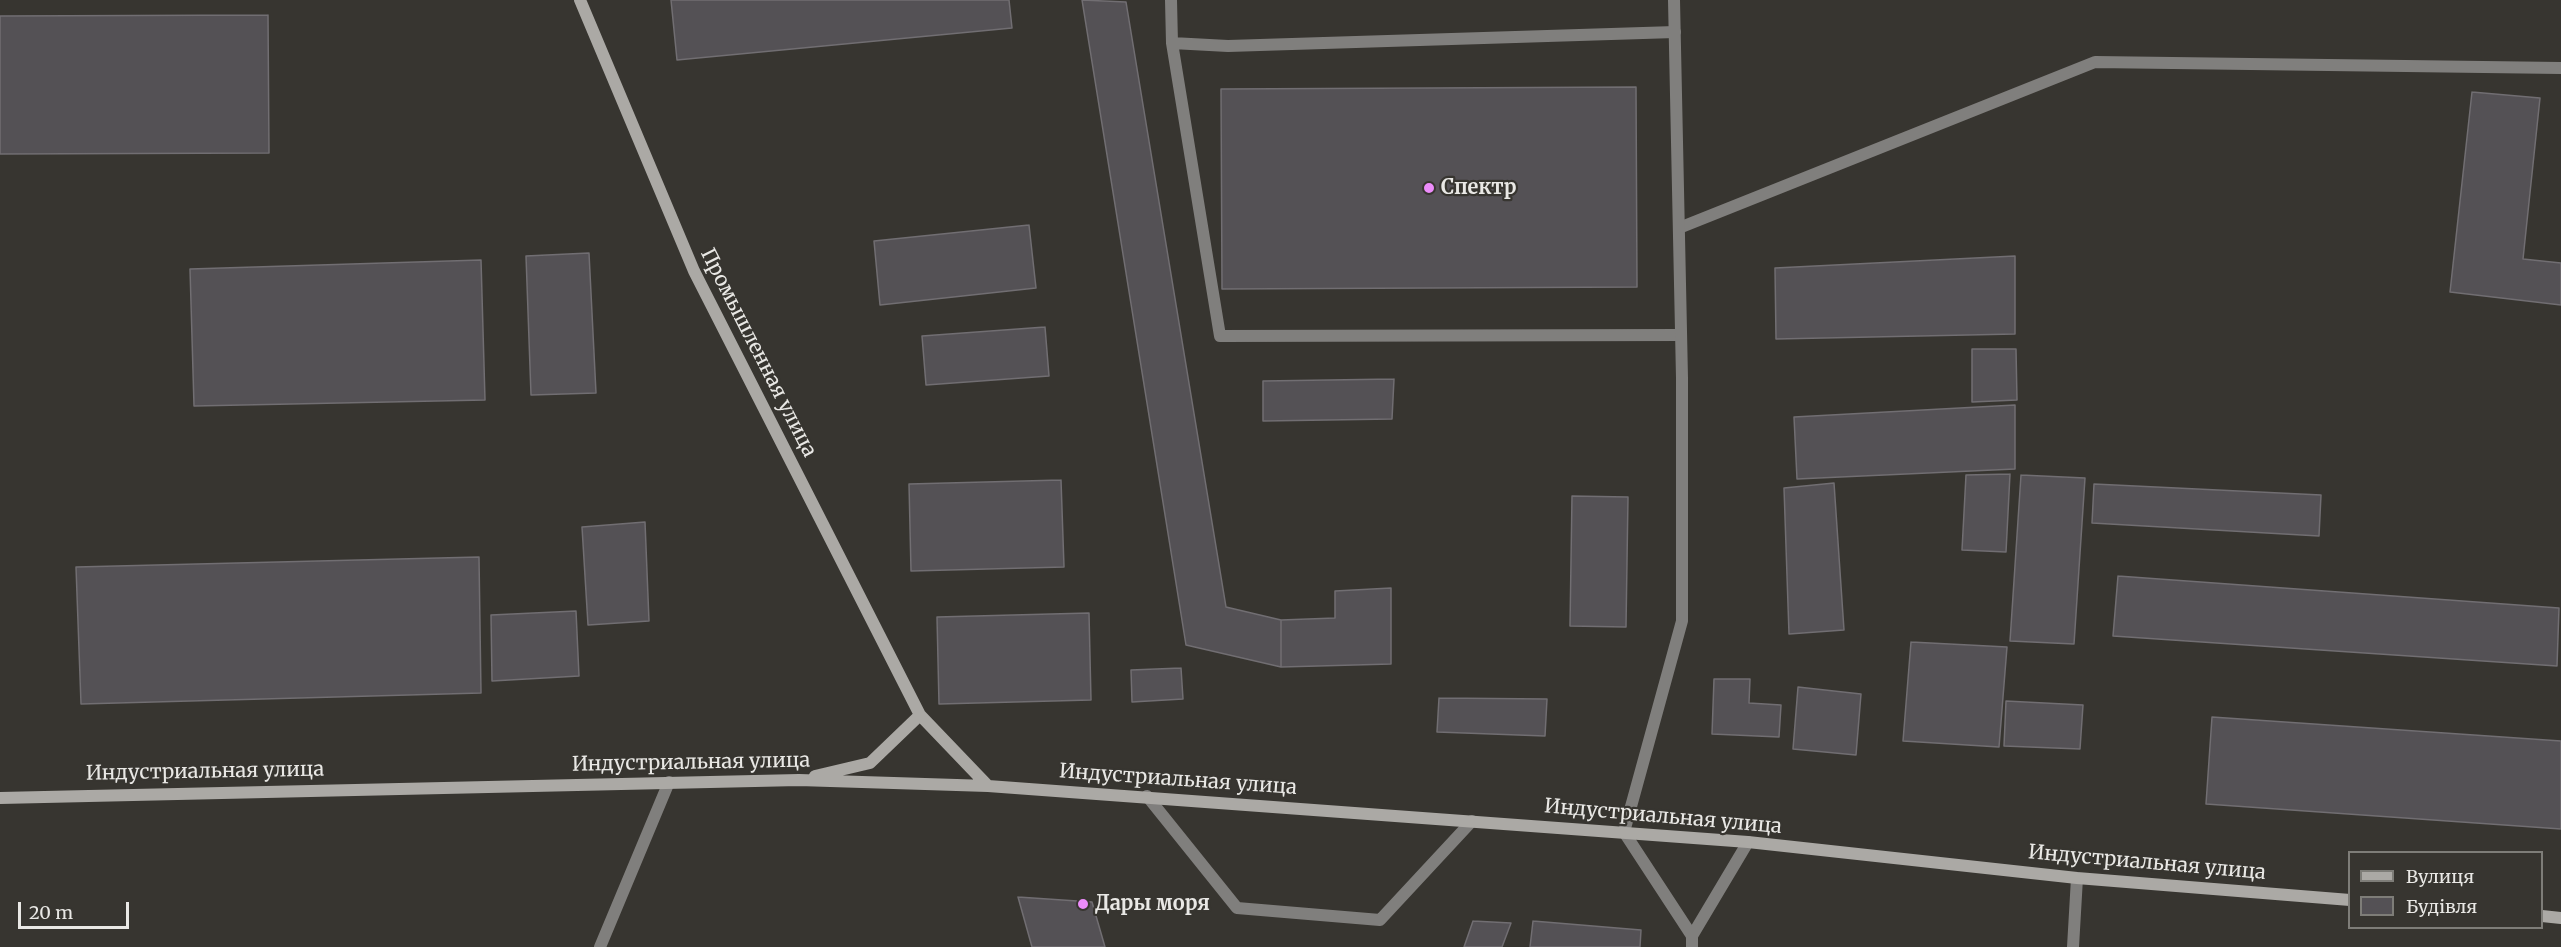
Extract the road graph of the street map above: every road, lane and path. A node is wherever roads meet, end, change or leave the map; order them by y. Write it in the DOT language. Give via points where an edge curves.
graph roads {
  1 [pos="580,0"];
  2 [pos="1171,0"];
  3 [pos="1674,0"];
  4 [pos="1675,32"];
  5 [pos="1172,43"];
  6 [pos="2561,68"];
  7 [pos="1679,228"];
  8 [pos="1681,334"];
  9 [pos="920,715"];
  10 [pos="799,780"];
  11 [pos="669,782"];
  12 [pos="988,786"];
  13 [pos="1147,796"];
  14 [pos="0,798"];
  15 [pos="1472,821"];
  16 [pos="1624,832"];
  17 [pos="1748,842"];
  18 [pos="2077,878"];
  19 [pos="2348,900"];
  20 [pos="2543,916"];
  21 [pos="2561,918"];
  22 [pos="1692,942"];
  23 [pos="600,947"];
  24 [pos="2073,947"];
  1 -- 9 [label="main road, Промышленная улица" via="694,271"];
  2 -- 5 [label="street"];
  3 -- 4 [label="street"];
  4 -- 5 [label="street" via="1228,46"];
  4 -- 7 [label="street"];
  5 -- 8 [label="street" via="1220,336"];
  6 -- 7 [label="street" via="2095,62"];
  7 -- 8 [label="street"];
  8 -- 16 [label="street" via="1682,621"];
  9 -- 10 [label="main road" via="870,763"];
  9 -- 12 [label="main road, Промышленная улица"];
  10 -- 11 [label="main road, Индустриальная улица"];
  10 -- 12 [label="main road, Индустриальная улица"];
  11 -- 14 [label="main road, Индустриальная улица"];
  11 -- 23 [label="street"];
  12 -- 13 [label="main road, Индустриальная улица"];
  13 -- 15 [label="main road, Индустриальная улица"];
  13 -- 15 [label="street" via="1237,908 1380,920"];
  15 -- 16 [label="main road, Индустриальная улица"];
  16 -- 17 [label="main road, Индустриальная улица"];
  16 -- 22 [label="street"];
  17 -- 18 [label="main road, Индустриальная улица"];
  17 -- 22 [label="street"];
  18 -- 19 [label="main road, Индустриальная улица"];
  18 -- 24 [label="street"];
  20 -- 21 [label="main road"];
}
